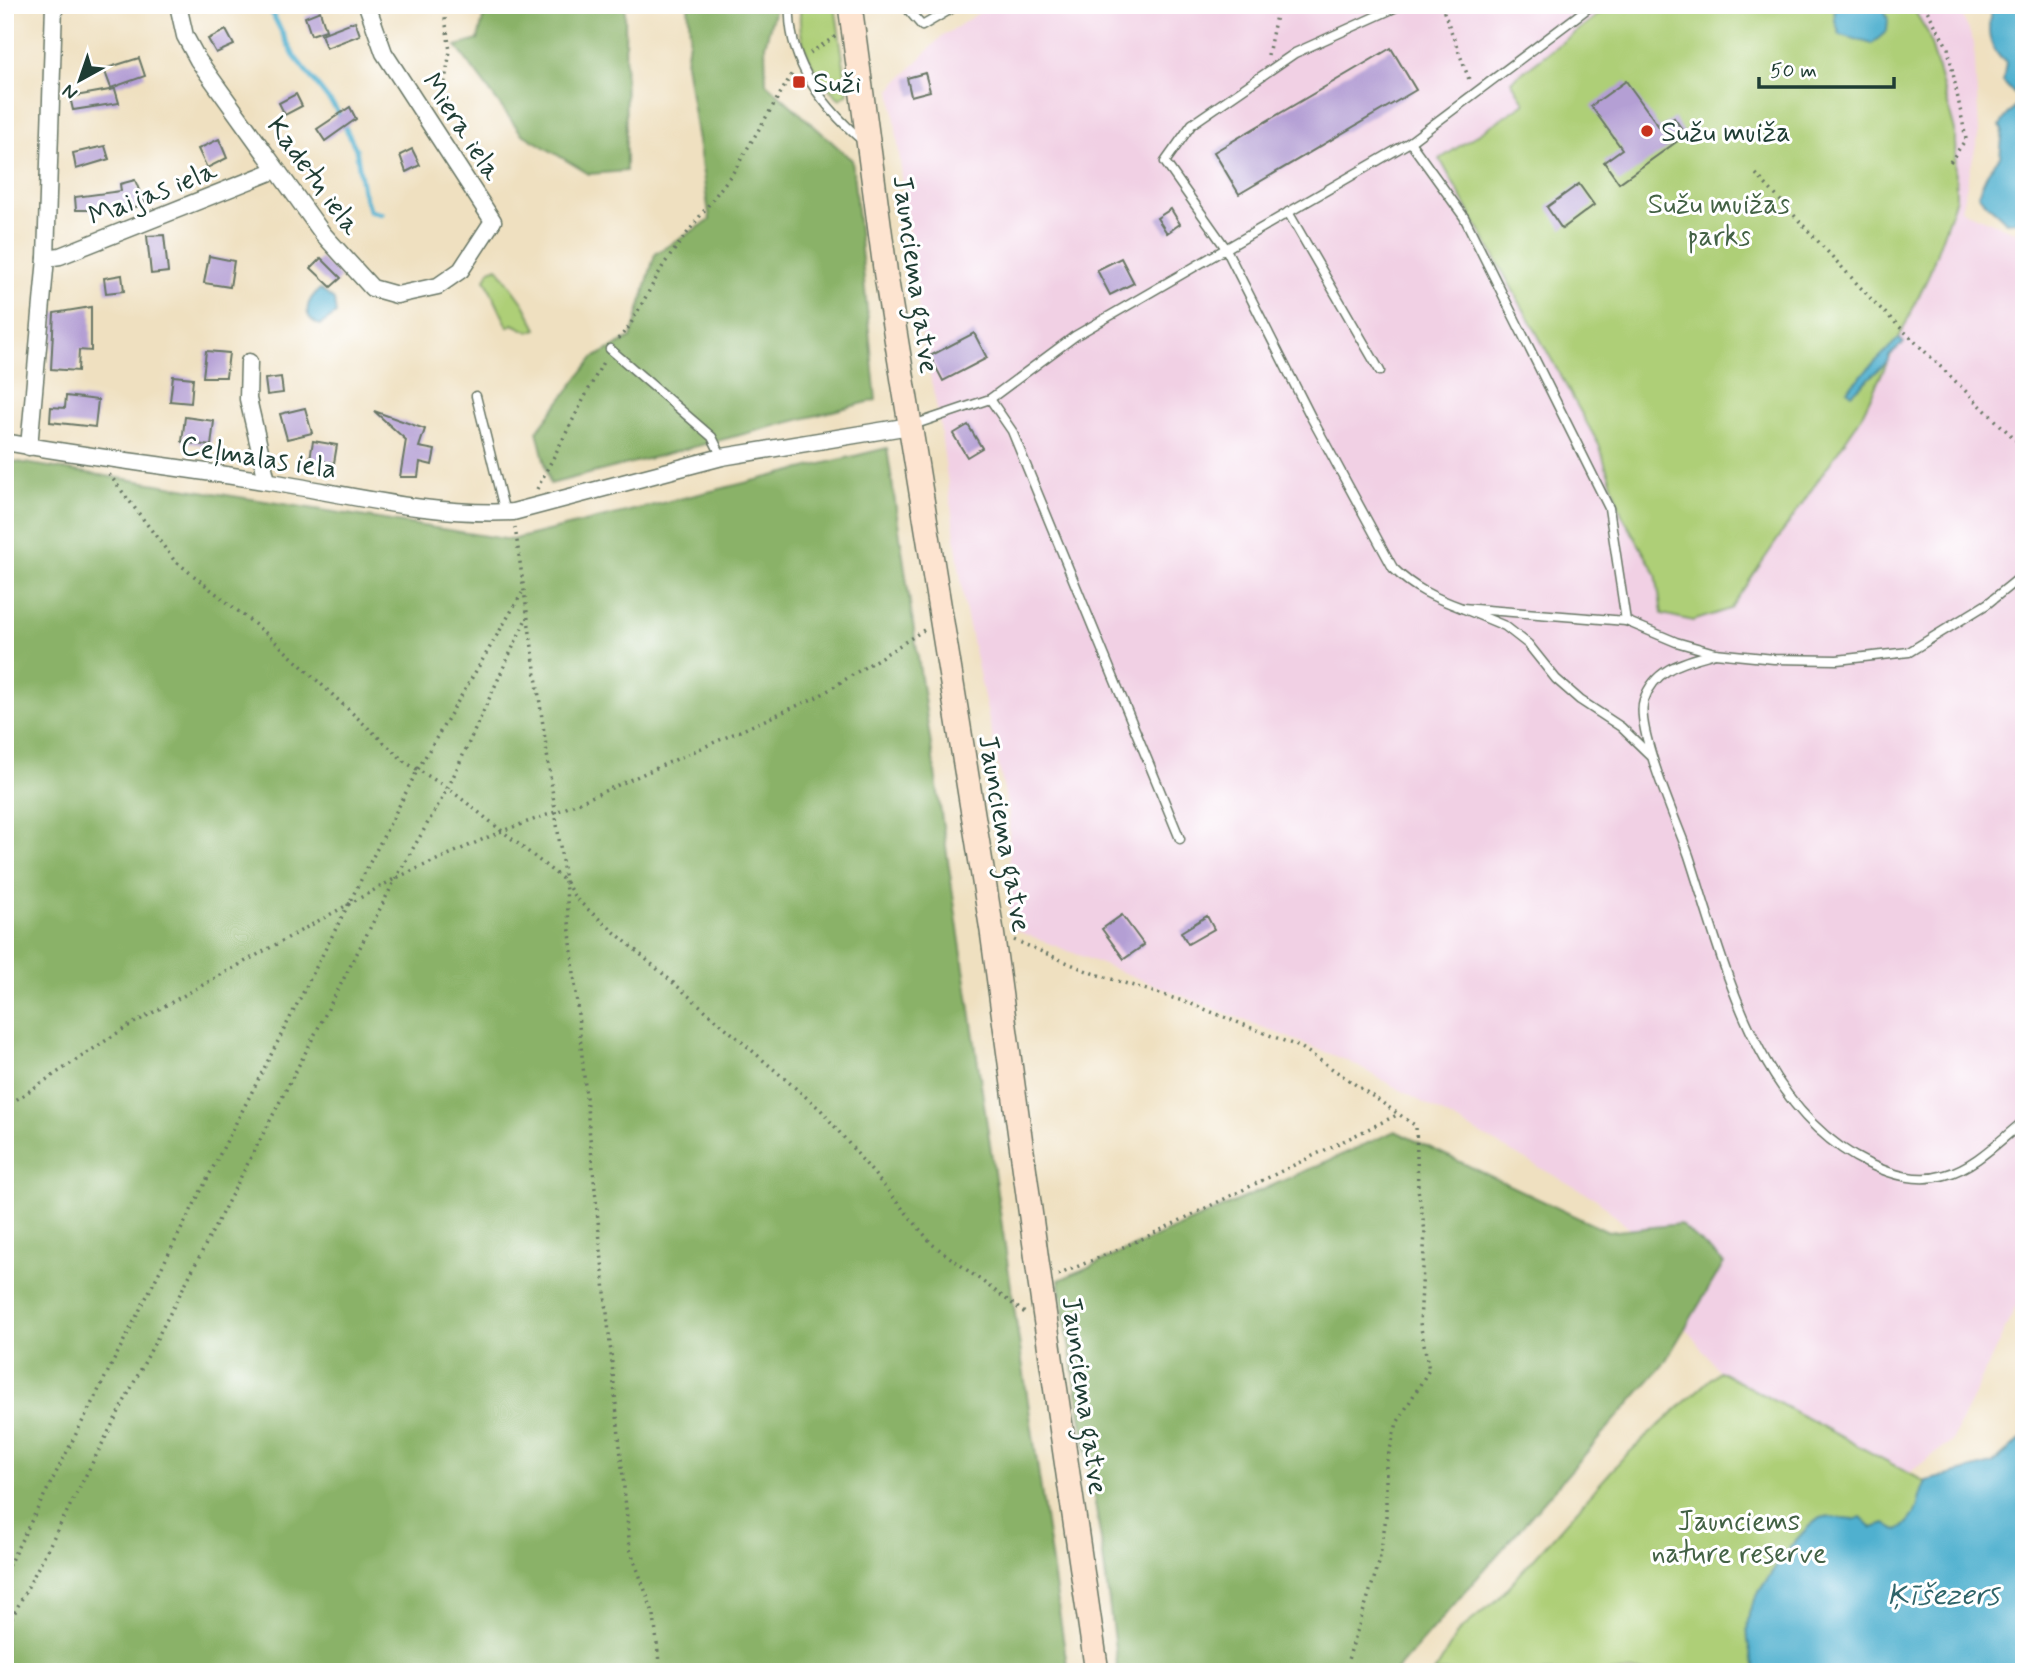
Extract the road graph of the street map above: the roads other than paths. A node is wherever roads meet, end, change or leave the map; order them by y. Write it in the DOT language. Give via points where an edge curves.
graph roads {
  1 [pos="54,5"];
  2 [pos="178,5"];
  3 [pos="367,5"];
  4 [pos="790,5"];
  5 [pos="904,5"];
  6 [pos="958,5"];
  7 [pos="1401,5"];
  8 [pos="1592,5"];
  9 [pos="851,15"];
  10 [pos="1410,142"];
  11 [pos="868,147"];
  12 [pos="276,170"];
  13 [pos="1288,212"];
  14 [pos="1225,247"];
  15 [pos="46,258"];
  16 [pos="461,270"];
  17 [pos="610,349"];
  18 [pos="249,362"];
  19 [pos="1380,371"];
  20 [pos="476,396"];
  21 [pos="990,399"];
  22 [pos="910,426"];
  23 [pos="5,442"];
  24 [pos="29,447"];
  25 [pos="722,457"];
  26 [pos="267,481"];
  27 [pos="509,513"];
  28 [pos="2024,574"];
  29 [pos="1462,608"];
  30 [pos="1626,621"];
  31 [pos="1715,653"];
  32 [pos="1652,757"];
  33 [pos="1180,839"];
  34 [pos="2024,1121"];
  35 [pos="1097,1672"];
  1 -- 15 [label="street"];
  2 -- 12 [label="street, Kadetu iela" via="185,36 198,60"];
  3 -- 16 [label="street, Miera iela" via="384,53 493,220"];
  4 -- 11 [label="lane" via="793,37 814,90"];
  5 -- 6 [label="lane" via="922,26"];
  7 -- 14 [label="lane" via="1295,53 1192,124 1165,162"];
  8 -- 10 [label="lane"];
  9 -- 11 [label="main road, Jaunciema gatve"];
  10 -- 13 [label="lane"];
  10 -- 30 [label="lane" via="1464,217 1609,509"];
  11 -- 22 [label="main road, Jaunciema gatve"];
  12 -- 15 [label="street, Maijas iela"];
  12 -- 16 [label="street, Kadetu iela" via="323,234 372,288 397,295 438,286"];
  13 -- 14 [label="lane"];
  13 -- 19 [label="lane"];
  14 -- 21 [label="lane" via="1075,336"];
  14 -- 29 [label="lane" via="1393,568 1431,597"];
  15 -- 24 [label="street"];
  17 -- 25 [label="lane" via="712,437"];
  18 -- 26 [label="street" via="248,399"];
  20 -- 27 [label="lane"];
  21 -- 22 [label="lane"];
  21 -- 33 [label="lane" via="1012,431"];
  22 -- 25 [label="street"];
  22 -- 35 [label="main road, Jaunciema gatve" via="992,931"];
  23 -- 24 [label="street, Ceļmalas iela"];
  24 -- 26 [label="street, Ceļmalas iela"];
  25 -- 27 [label="street"];
  26 -- 27 [label="street, Ceļmalas iela" via="443,513"];
  28 -- 31 [label="lane" via="1987,604 1909,652 1837,660"];
  29 -- 30 [label="lane"];
  29 -- 32 [label="lane" via="1504,626 1528,644 1556,679 1621,727"];
  30 -- 31 [label="lane"];
  31 -- 32 [label="lane" via="1659,674 1643,701 1643,732"];
  32 -- 34 [label="lane" via="1731,986 1752,1035 1805,1116 1859,1159 1895,1176 1920,1178 1946,1175 1976,1160"];
}
